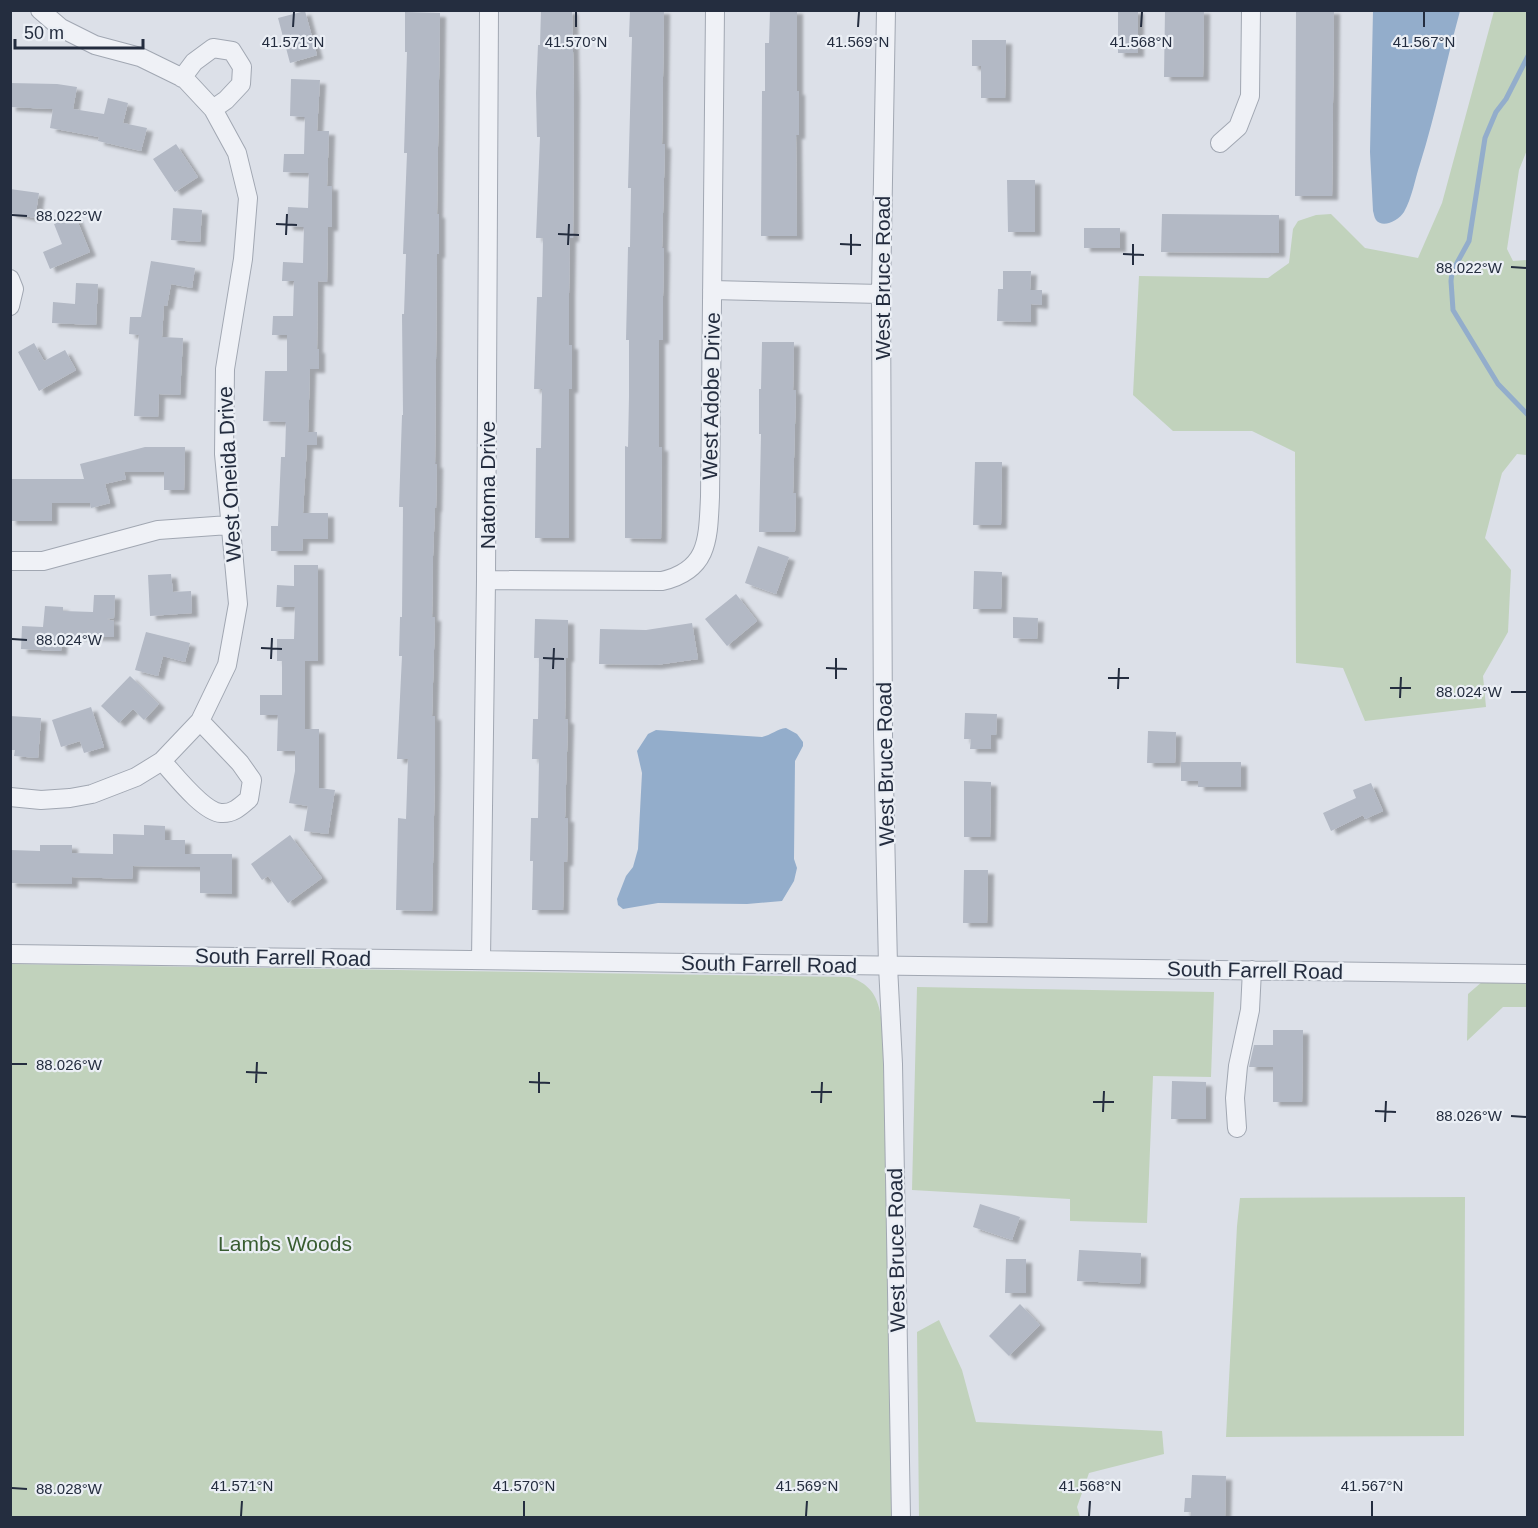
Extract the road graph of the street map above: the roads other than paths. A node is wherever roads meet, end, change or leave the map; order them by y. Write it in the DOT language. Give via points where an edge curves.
graph roads {
  1 [pos="40,10"];
  2 [pos="489,10"];
  3 [pos="715,10"];
  4 [pos="886,10"];
  5 [pos="1251,10"];
  6 [pos="182,78"];
  7 [pos="213,109"];
  8 [pos="1220,143"];
  9 [pos="10,279"];
  10 [pos="712,290"];
  11 [pos="881,294"];
  12 [pos="10,306"];
  13 [pos="229,525"];
  14 [pos="10,561"];
  15 [pos="486,580"];
  16 [pos="200,721"];
  17 [pos="162,760"];
  18 [pos="10,797"];
  19 [pos="10,954"];
  20 [pos="482,960"];
  21 [pos="888,966"];
  22 [pos="1252,970"];
  23 [pos="1527,974"];
  24 [pos="1237,1128"];
  25 [pos="901,1518"];
  1 -- 6 [label="street, West Oneida Drive" via="61,28 96,45 140,57"];
  2 -- 15 [label="street, Natoma Drive"];
  3 -- 10 [label="street, West Adobe Drive"];
  4 -- 11 [label="street, West Bruce Road"];
  5 -- 8 [label="street" via="1250,96 1238,127"];
  6 -- 7 [label="street, West Oneida Drive"];
  6 -- 7 [label="street" via="194,62 213,48 232,51 242,67 241,84"];
  7 -- 13 [label="street, West Oneida Drive" via="237,153 248,198 243,259 225,369 224,454"];
  9 -- 12 [label="street" via="14,289"];
  10 -- 11 [label="street"];
  10 -- 15 [label="street, West Adobe Drive" via="709,532 699,560 678,577 662,581"];
  11 -- 21 [label="street, West Bruce Road"];
  13 -- 14 [label="street" via="158,530 43,561"];
  13 -- 16 [label="street, West Oneida Drive" via="238,604 227,665"];
  15 -- 20 [label="street, Natoma Drive"];
  16 -- 17 [label="street, West Oneida Drive"];
  16 -- 17 [label="street" via="252,780 249,799 234,811 219,813 204,805"];
  17 -- 18 [label="street, West Oneida Drive" via="136,777 92,794 40,800"];
  19 -- 20 [label="street, South Farrell Road"];
  20 -- 21 [label="street, South Farrell Road"];
  21 -- 22 [label="street, South Farrell Road"];
  21 -- 25 [label="street, West Bruce Road"];
  22 -- 23 [label="street, South Farrell Road"];
  22 -- 24 [label="street" via="1250,1010 1238,1066"];
}
